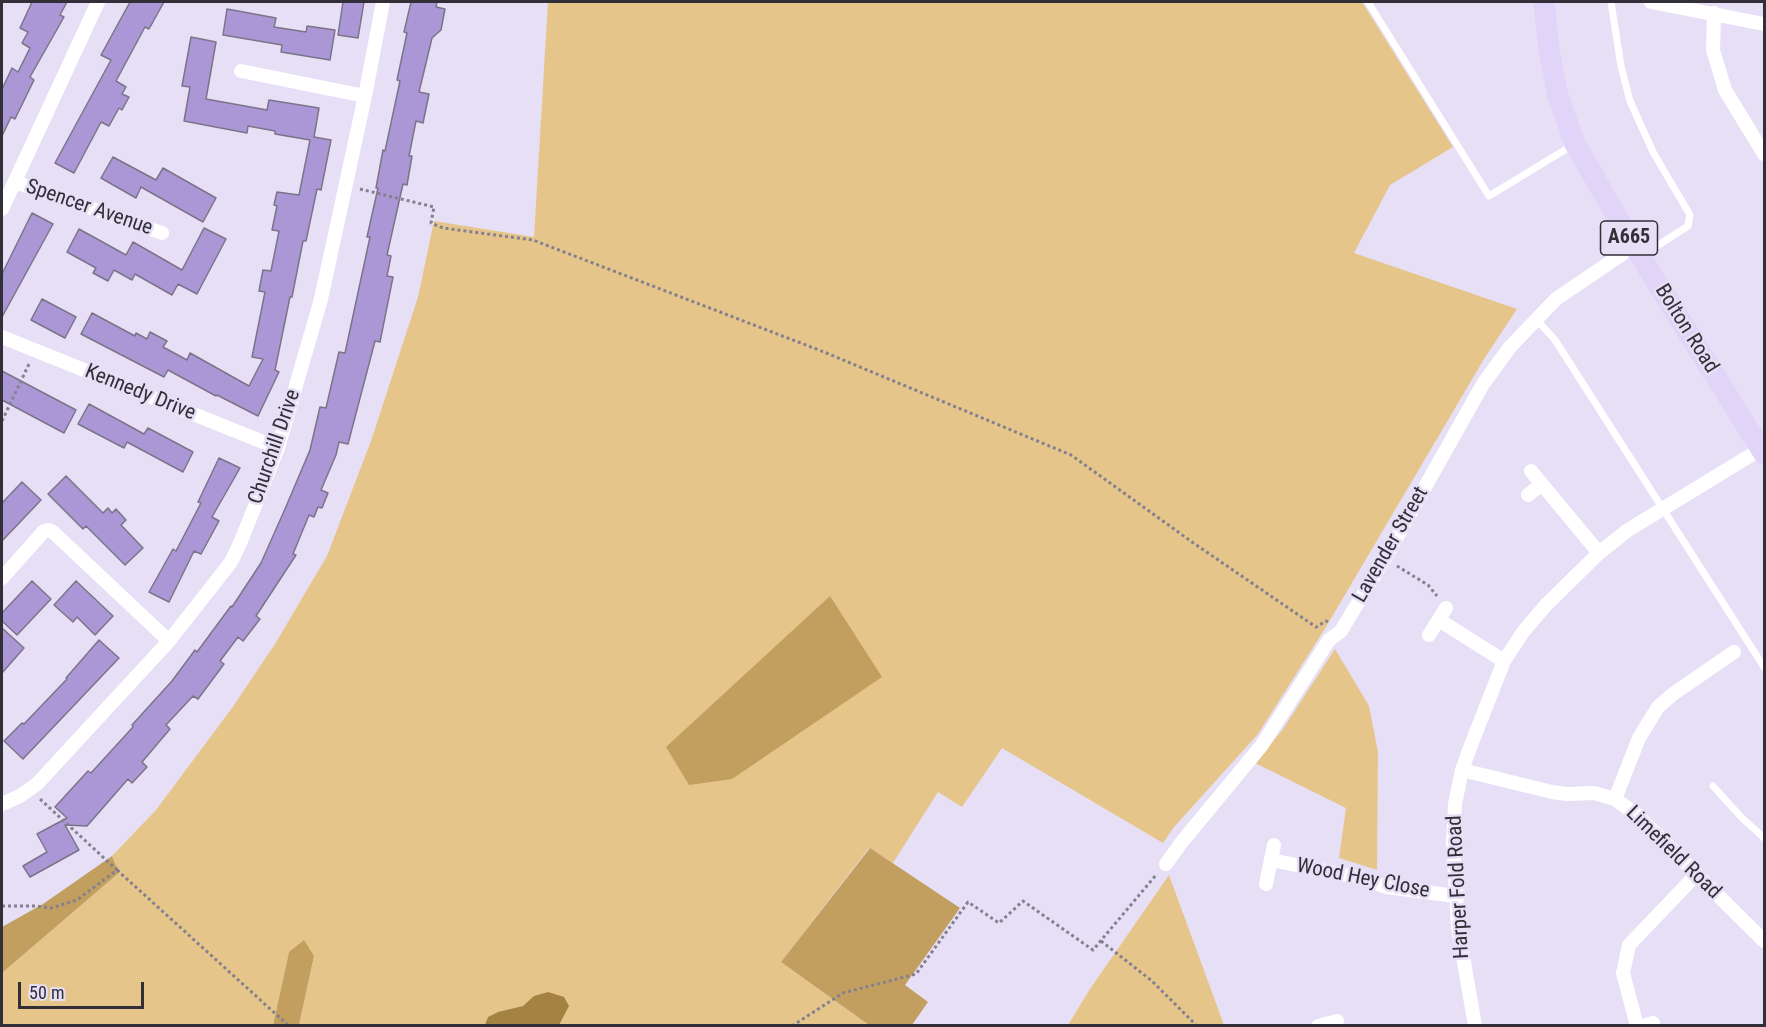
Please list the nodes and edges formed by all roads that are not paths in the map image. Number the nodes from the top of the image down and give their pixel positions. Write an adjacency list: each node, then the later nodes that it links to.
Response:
1 (98, 2): 14 (street)
2 (383, 2): 11 (street, Churchill Drive)
3 (1368, 2): 12 (lane)
4 (1544, 2): 12 (main road, Bolton Road / A665)
5 (1611, 2): 17 (lane)
6 (1651, 2): 7 (street)
7 (1687, 5): 8 (street)
8 (1714, 13): 9 (street); 13 (street)
9 (1764, 24)
10 (241, 71): 11 (street)
11 (365, 96): 20 (street, Churchill Drive)
12 (1575, 144): 17 (main road, Bolton Road / A665)
13 (1764, 153)
14 (15, 182): 15 (street); 16 (street, Spencer Avenue)
15 (2, 209)
16 (162, 233)
17 (1637, 251): 18 (street, Lavender Street); 21 (main road, Bolton Road / A665)
18 (1536, 318): 25 (lane); 40 (street, Lavender Street)
19 (2, 337): 20 (street, Kennedy Drive)
20 (278, 448): 29 (street, Churchill Drive)
21 (1763, 451): 25 (street, Harper Fold Road)
22 (1532, 471): 23 (street)
23 (1542, 484): 24 (street); 26 (street)
24 (1528, 495)
25 (1663, 507): 26 (street, Harper Fold Road); 32 (lane)
26 (1599, 553): 31 (street, Harper Fold Road)
27 (2, 578): 29 (street)
28 (1429, 635): 31 (street)
29 (169, 641): 36 (street, Churchill Drive)
30 (1734, 652): 35 (street)
31 (1504, 662): 33 (street, Harper Fold Road)
32 (1764, 667)
33 (1462, 770): 35 (street, Limefield Road); 43 (street, Harper Fold Road)
34 (1713, 786): 37 (lane)
35 (1616, 799): 41 (street, Limefield Road)
36 (2, 804)
37 (1764, 838)
38 (1274, 845): 39 (street, Wood Hey Close)
39 (1271, 860): 42 (street, Wood Hey Close); 43 (street, Wood Hey Close)
40 (1166, 864)
41 (1696, 875): 44 (street, Limefield Road); 48 (street)
42 (1266, 884)
43 (1456, 896): 47 (street, Harper Fold Road)
44 (1764, 942)
45 (1337, 1021): 46 (street)
46 (1318, 1026)
47 (1474, 1026)
48 (1637, 1026)

